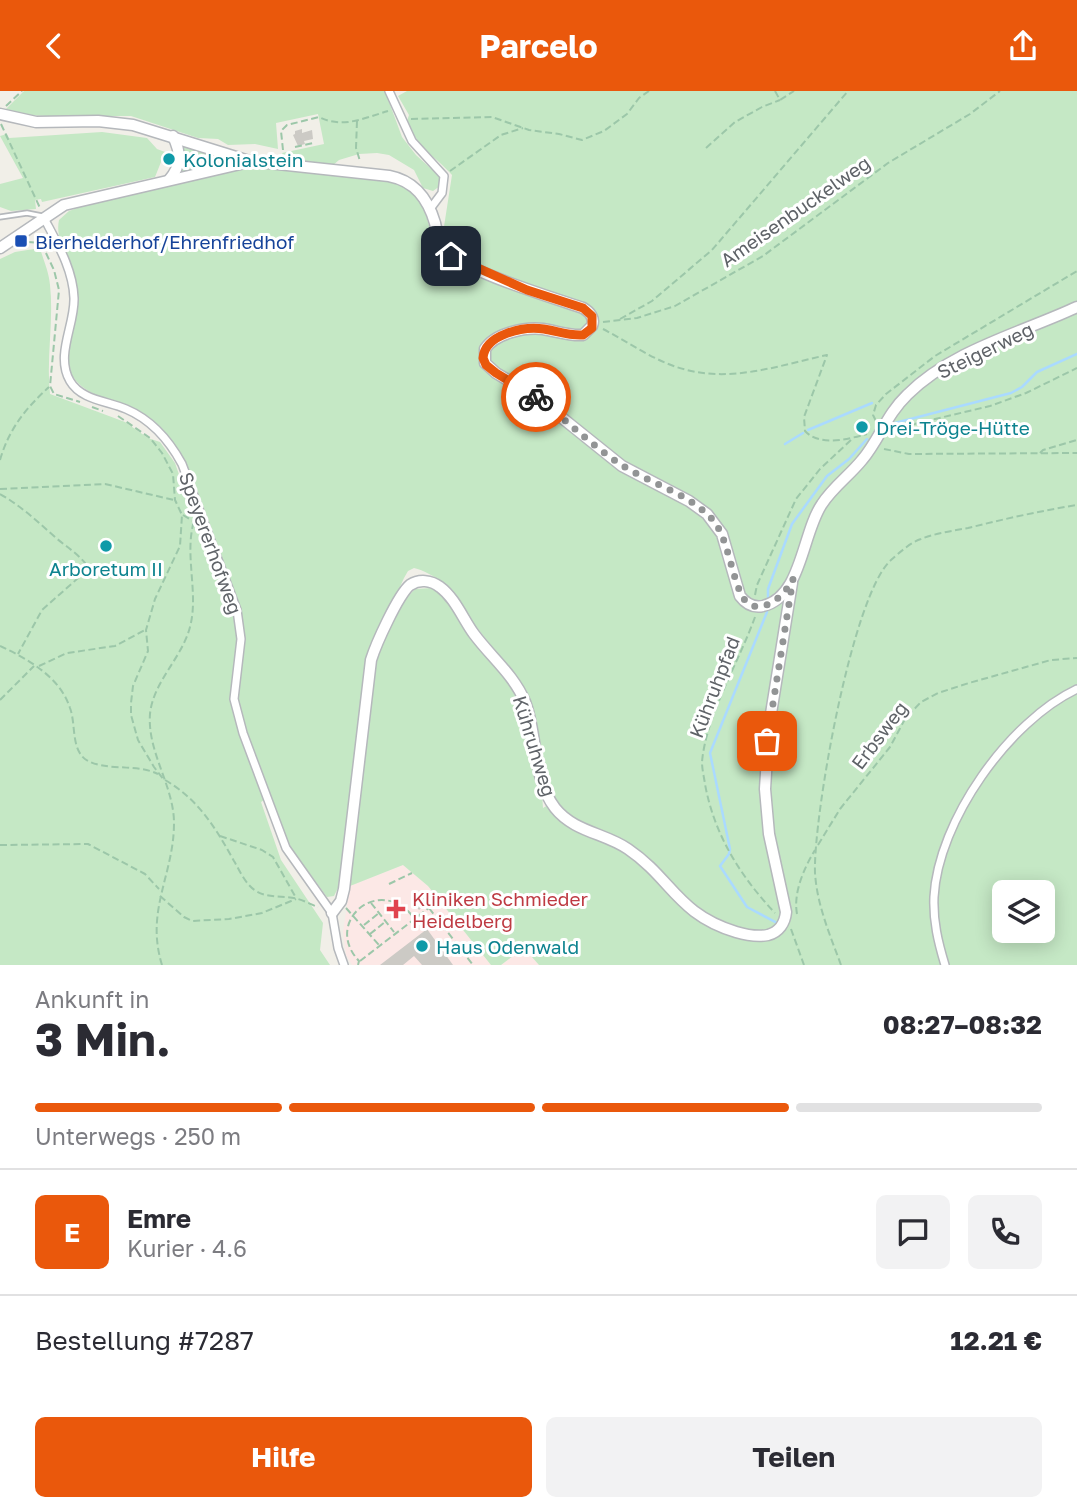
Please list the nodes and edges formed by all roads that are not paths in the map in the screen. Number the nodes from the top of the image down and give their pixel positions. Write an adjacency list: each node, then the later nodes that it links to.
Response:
1 (389, 91): 6 (street)
2 (0, 113): 3 (street)
3 (173, 136): 4 (street); 5 (street)
4 (249, 161): 5 (street); 6 (street)
5 (169, 180): 8 (street)
6 (430, 209): 11 (street)
7 (0, 217): 8 (lane)
8 (41, 219): 9 (street); 13 (street, Speyererhofweg)
9 (0, 248)
10 (1077, 307): 11 (street, Steigerweg)
11 (793, 579): 13 (street, Kühruhweg)
12 (1077, 689): 15 (street)
13 (332, 913): 14 (street)
14 (344, 965)
15 (945, 965)

